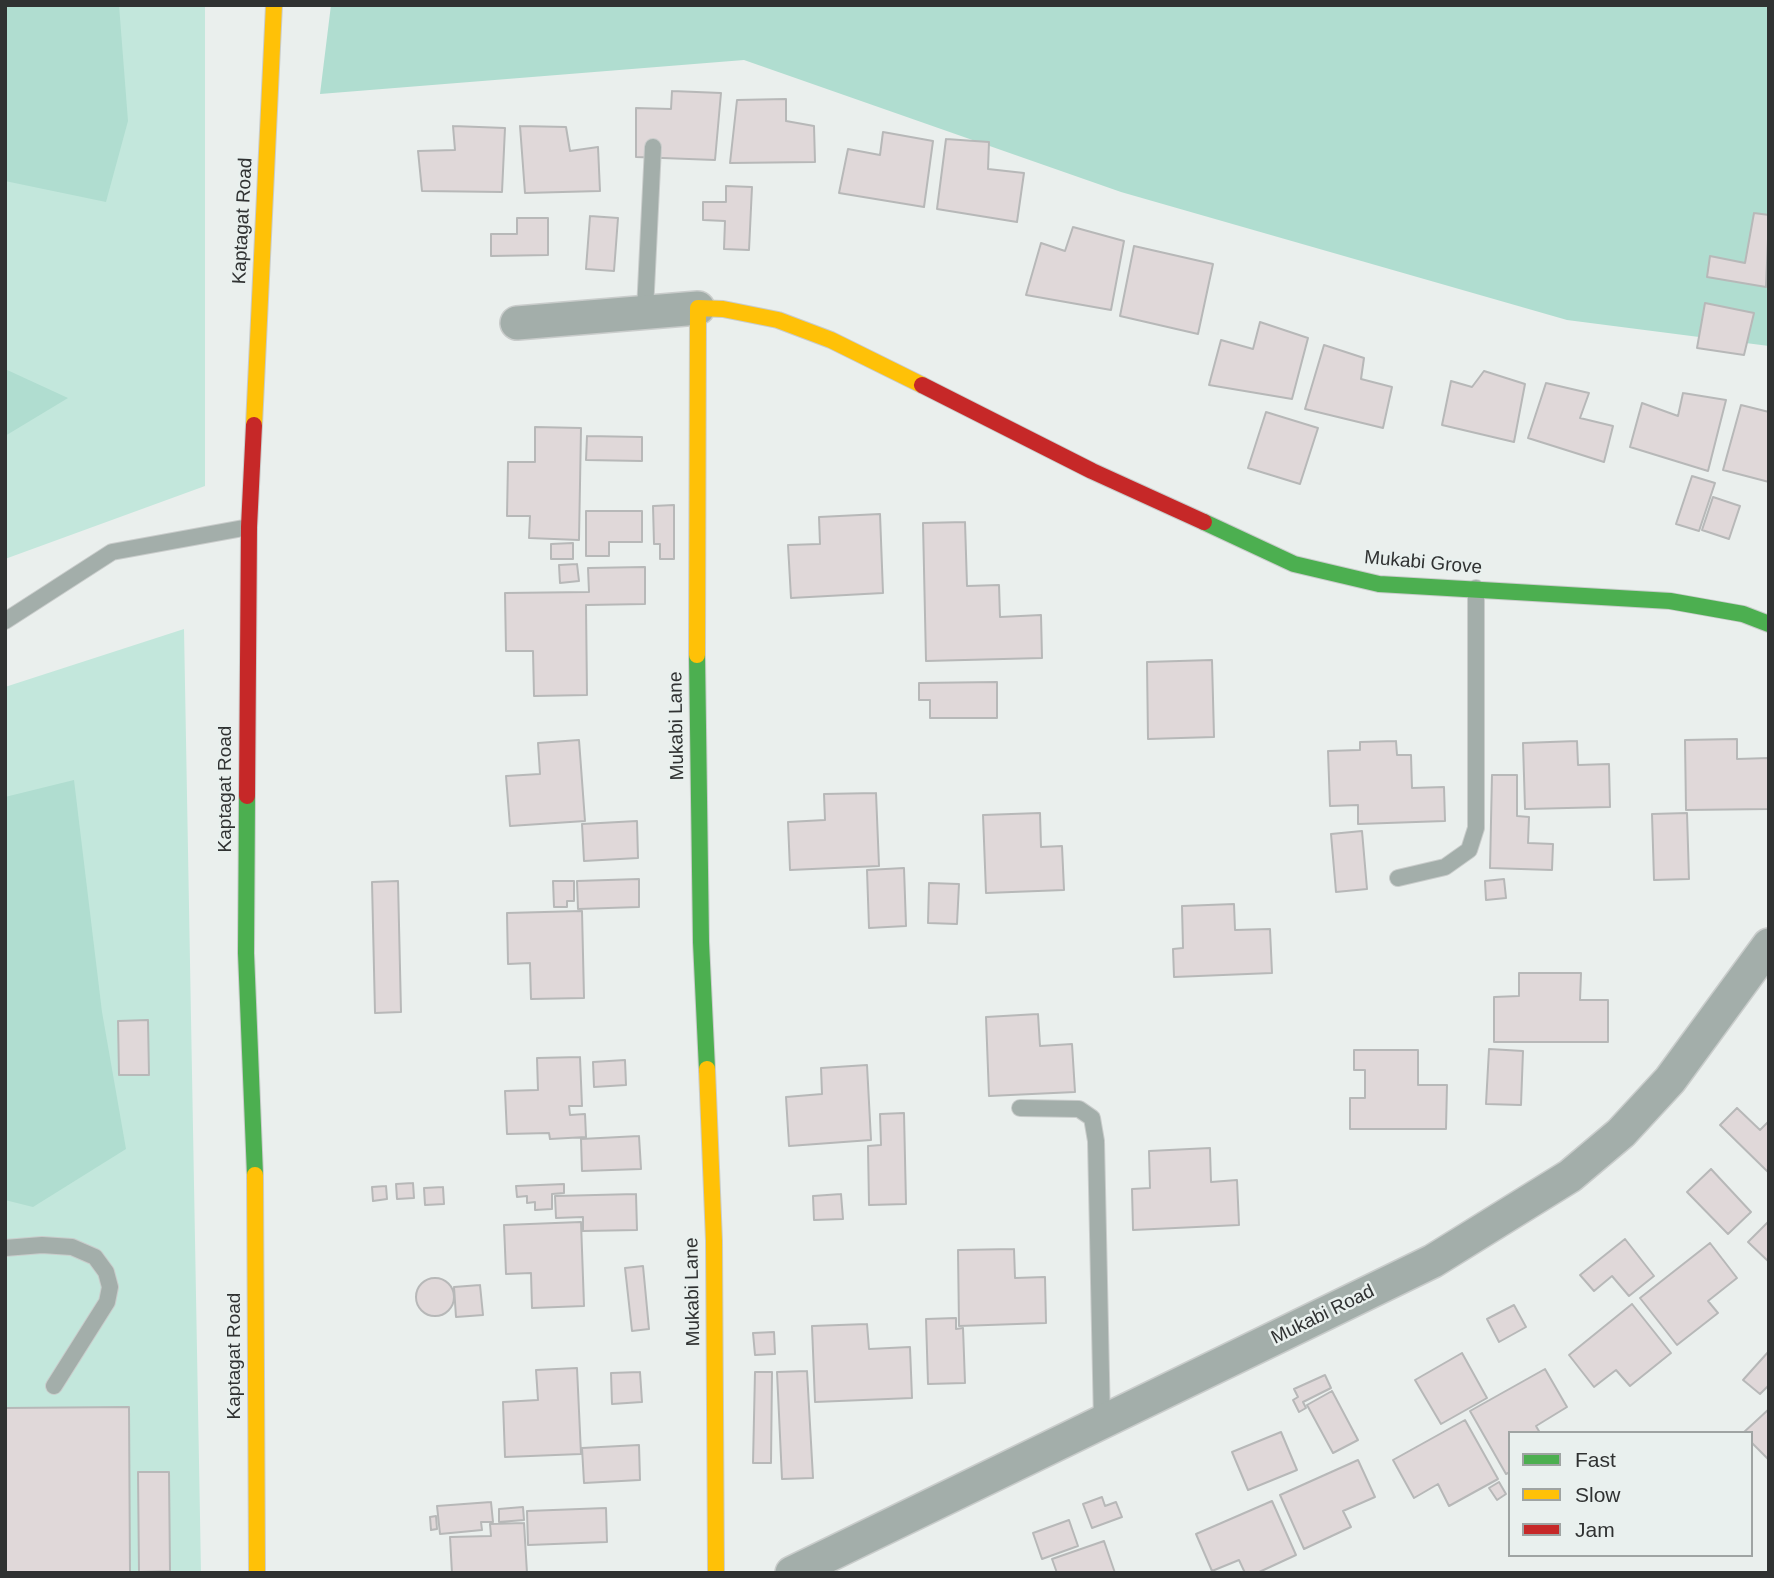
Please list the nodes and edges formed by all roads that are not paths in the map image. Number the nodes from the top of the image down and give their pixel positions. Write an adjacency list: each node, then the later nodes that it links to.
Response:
1 (274, 5): 6 (street, Kaptagat Road)
2 (653, 147): 4 (lane)
3 (698, 308): 4 (street); 7 (street, Mukabi Grove); 17 (street, Mukabi Lane)
4 (645, 310): 5 (street)
5 (517, 323)
6 (250, 527): 8 (lane); 16 (street, Kaptagat Road)
7 (1476, 588): 9 (street, Mukabi Grove); 10 (lane)
8 (5, 621)
9 (1769, 624)
10 (1398, 878)
11 (1769, 945): 15 (street, Mukabi Road)
12 (1020, 1108): 15 (lane)
13 (5, 1248): 14 (lane)
14 (54, 1386)
15 (1102, 1422): 18 (street, Mukabi Road)
16 (257, 1573)
17 (716, 1573)
18 (792, 1573)

